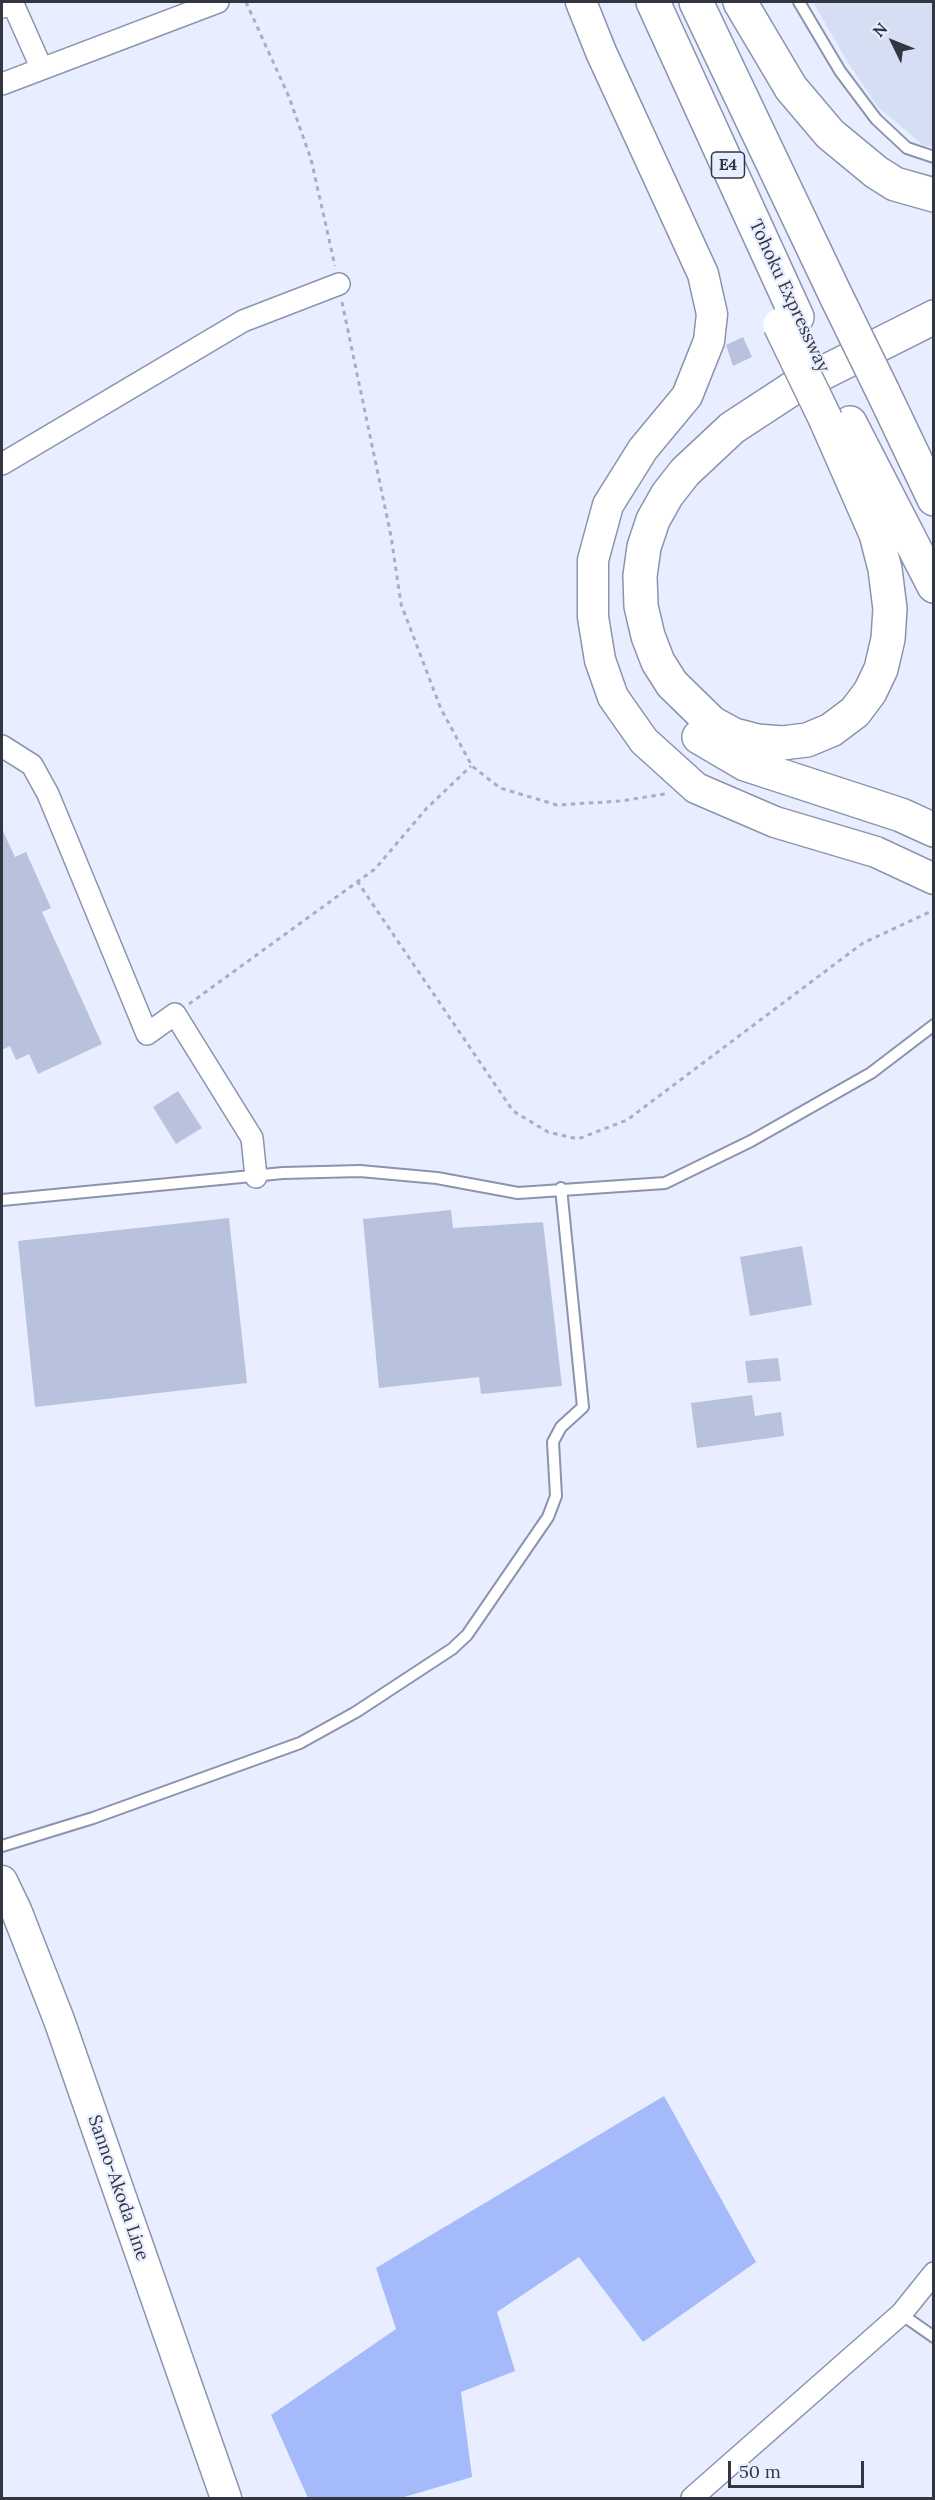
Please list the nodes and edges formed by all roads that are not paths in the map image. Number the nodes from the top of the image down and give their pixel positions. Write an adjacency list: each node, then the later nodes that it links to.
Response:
1 (218, 2): 8 (street)
2 (581, 2): 21 (street)
3 (696, 2): 17 (highway, E4, bridge)
4 (740, 2): 11 (highway)
5 (799, 2): 10 (lane)
6 (2, 7): 8 (street)
7 (655, 7): 15 (highway, Tohoku Expressway / E4)
8 (41, 67): 9 (street)
9 (2, 84)
10 (933, 157)
11 (933, 195)
12 (339, 284): 16 (street)
13 (933, 297): 20 (highway)
14 (933, 317): 15 (highway)
15 (835, 416): 18 (highway, Tohoku Expressway / E4)
16 (2, 464)
17 (933, 499)
18 (933, 586)
19 (2, 746): 23 (street)
20 (933, 830)
21 (933, 879)
22 (933, 1025): 24 (lane)
23 (256, 1177): 24 (lane); 25 (lane)
24 (561, 1188): 26 (lane)
25 (2, 1200)
26 (2, 1846)
27 (2, 1881): 31 (street, Sanno-Akoda Line)
28 (933, 2273): 29 (street)
29 (901, 2314): 30 (lane); 32 (street)
30 (933, 2337)
31 (226, 2499)
32 (692, 2499)

